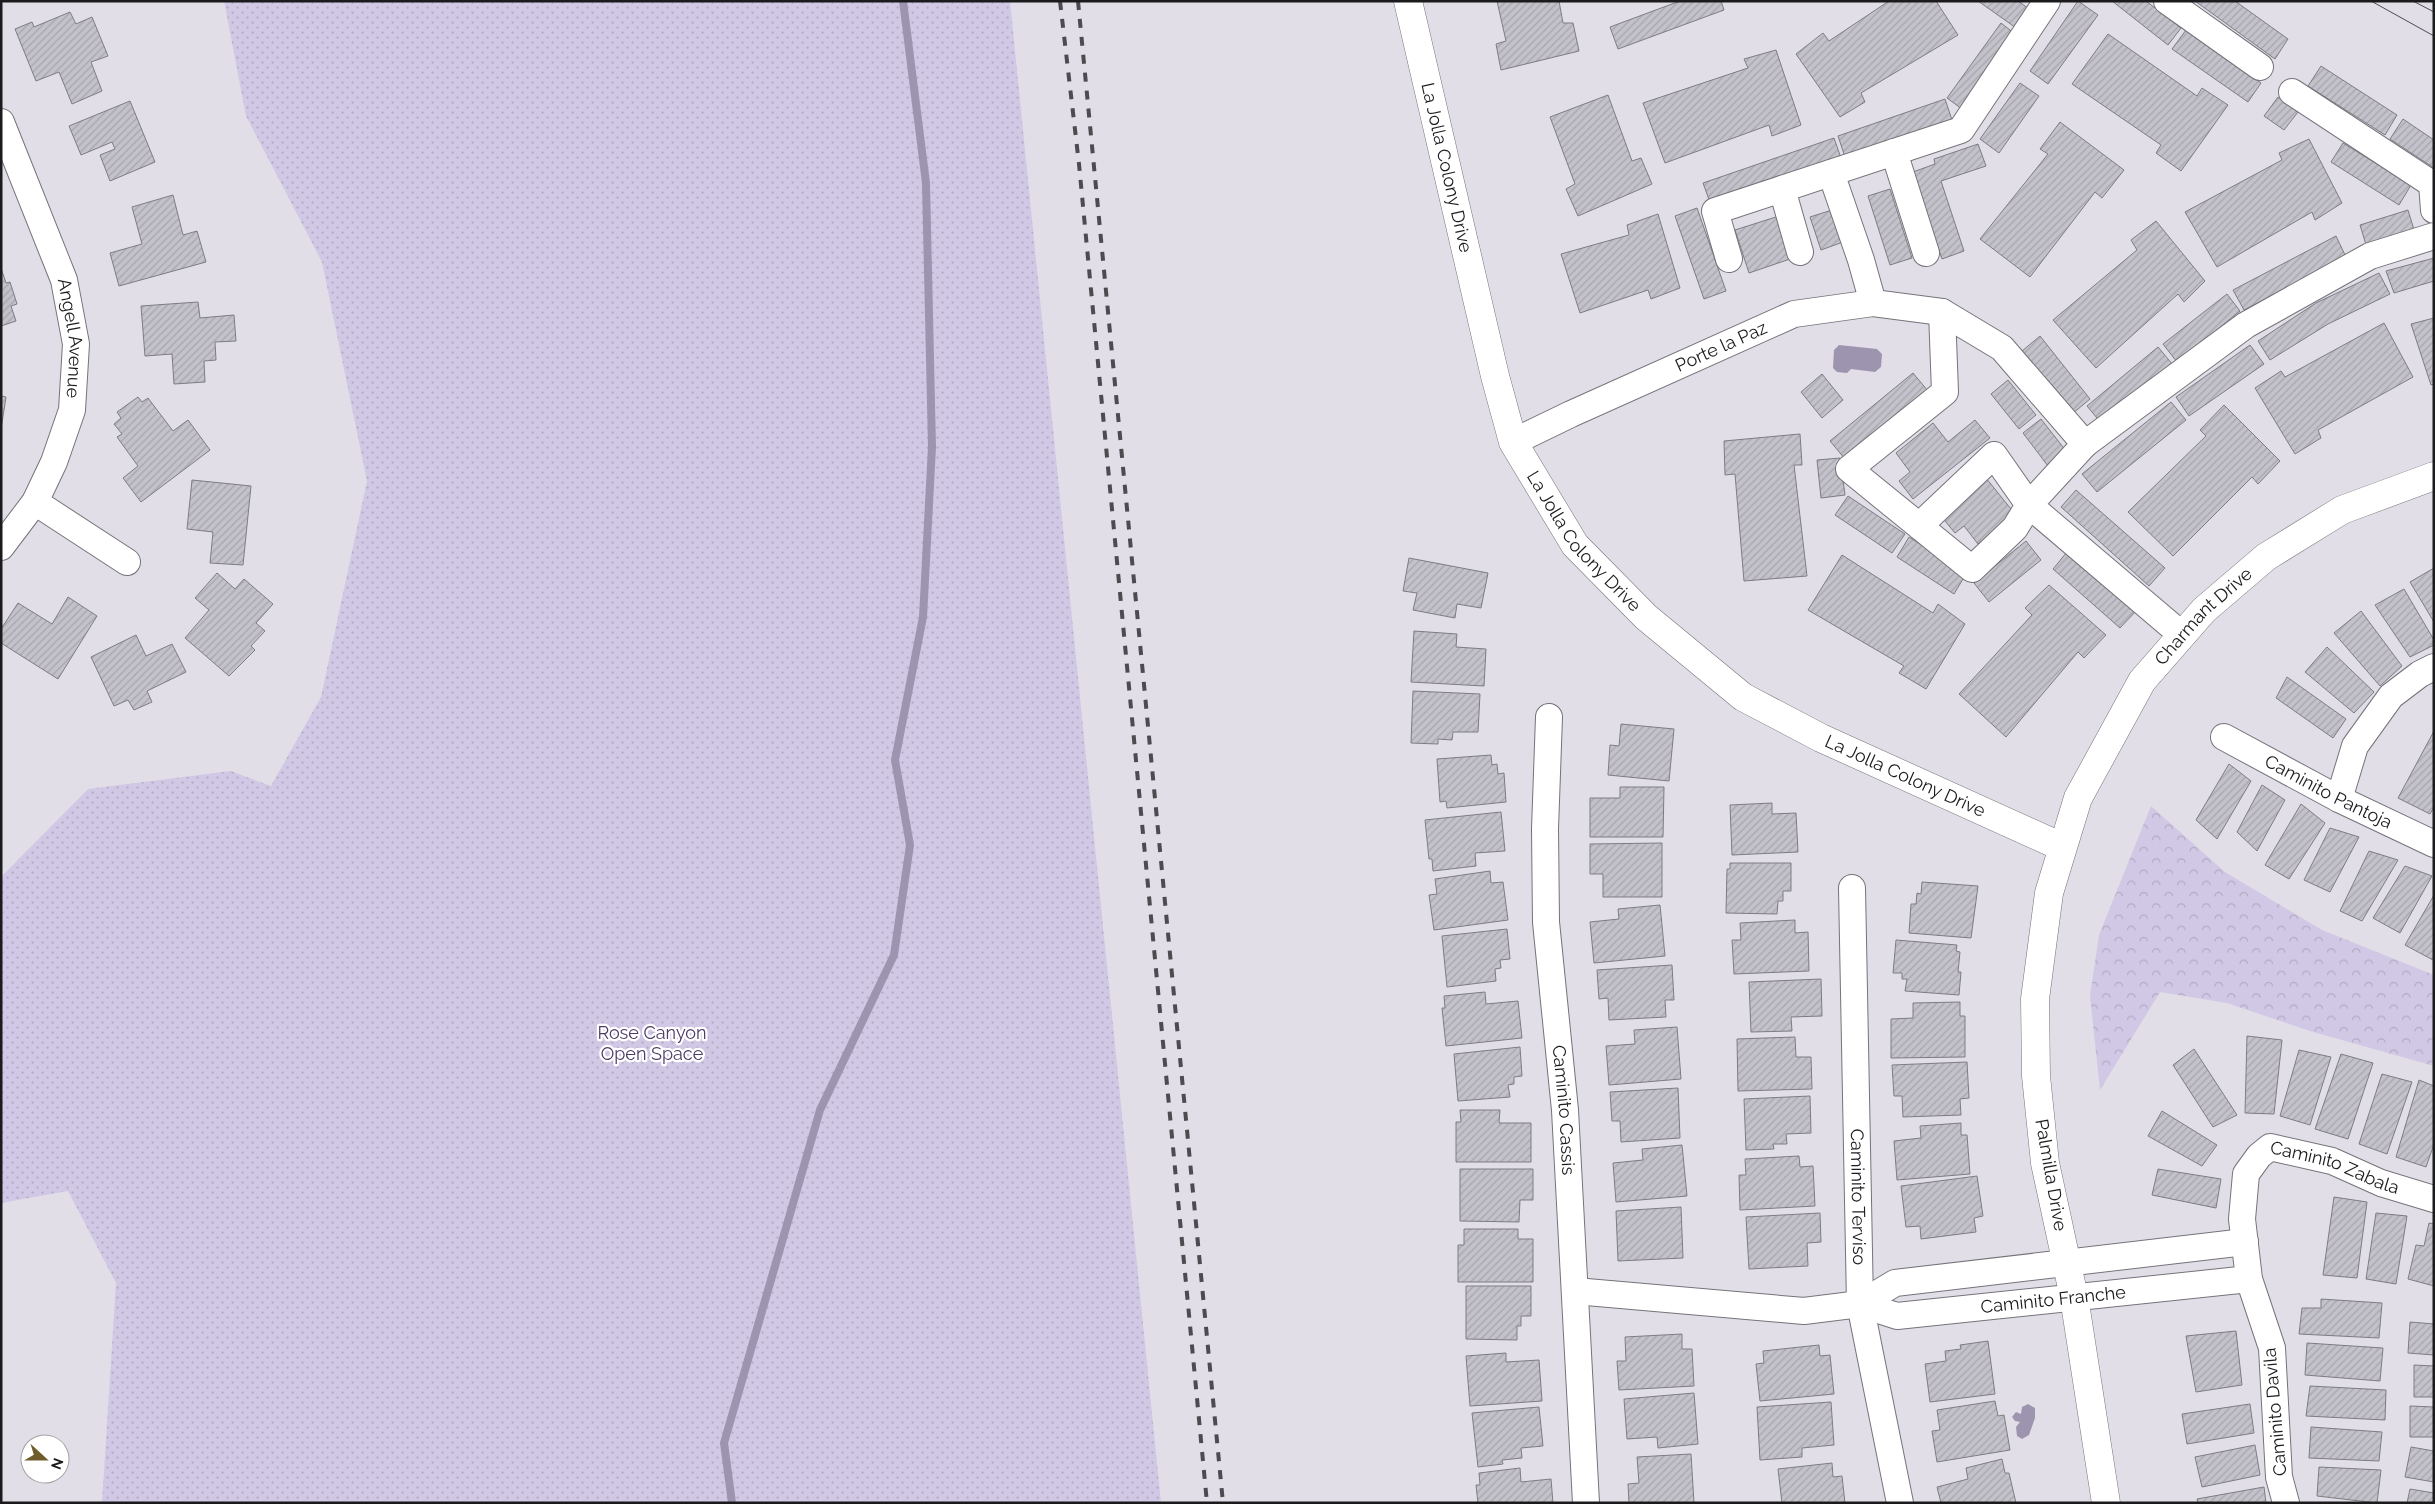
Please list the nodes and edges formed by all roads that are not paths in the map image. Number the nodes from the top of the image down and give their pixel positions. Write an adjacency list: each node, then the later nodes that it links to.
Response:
1 (1408, 1): 17 (street, La Jolla Colony Drive)
2 (2046, 1): 7 (street)
3 (2167, 1): 4 (street)
4 (2260, 67)
5 (2292, 92): 10 (street)
6 (1, 122): 20 (street, Angell Avenue)
7 (1894, 152): 8 (street); 13 (street)
8 (1831, 173): 9 (street); 15 (street)
9 (1782, 190): 12 (street); 14 (street)
10 (2434, 210)
11 (2434, 236): 18 (street)
12 (1800, 252)
13 (1926, 253)
14 (1729, 258)
15 (1873, 303): 16 (street, Porte la Paz); 17 (street, Porte la Paz)
16 (1942, 312): 18 (street); 22 (street)
17 (1514, 442): 31 (street, La Jolla Colony Drive)
18 (2085, 444): 21 (street)
19 (2434, 476): 25 (street, Charmant Drive)
20 (35, 502): 23 (street, Angell Avenue); 24 (street)
21 (2029, 505): 22 (street); 22 (street); 25 (street)
22 (1919, 526)
23 (1, 547)
24 (127, 562)
25 (2182, 635): 31 (street, Charmant Drive)
26 (2434, 667): 29 (street)
27 (1549, 717): 38 (street, Caminito Cassis)
28 (2224, 737): 29 (street, Caminito Pantoja)
29 (2339, 798): 30 (street, Caminito Pantoja)
30 (2434, 844)
31 (2062, 847): 36 (street, Palmilla Drive)
32 (1852, 888): 40 (street, Caminito Terviso)
33 (2246, 1174): 34 (street, Caminito Zabala); 35 (street, Caminito Davila)
34 (2434, 1199)
35 (2245, 1242): 36 (street, Caminito Franche); 37 (street, Caminito Davila)
36 (2066, 1262): 39 (street, Palmilla Drive); 40 (street, Caminito Franche)
37 (2249, 1278): 39 (street, Caminito Franche); 44 (street, Caminito Davila)
38 (1575, 1291): 40 (street, Caminito Franche); 41 (street, Caminito Cassis)
39 (2074, 1297): 40 (street, Caminito Franche); 43 (street, Palmilla Drive)
40 (1860, 1304): 42 (street, Caminito Terviso)
41 (1586, 1503)
42 (1900, 1503)
43 (2106, 1503)
44 (2286, 1503)

